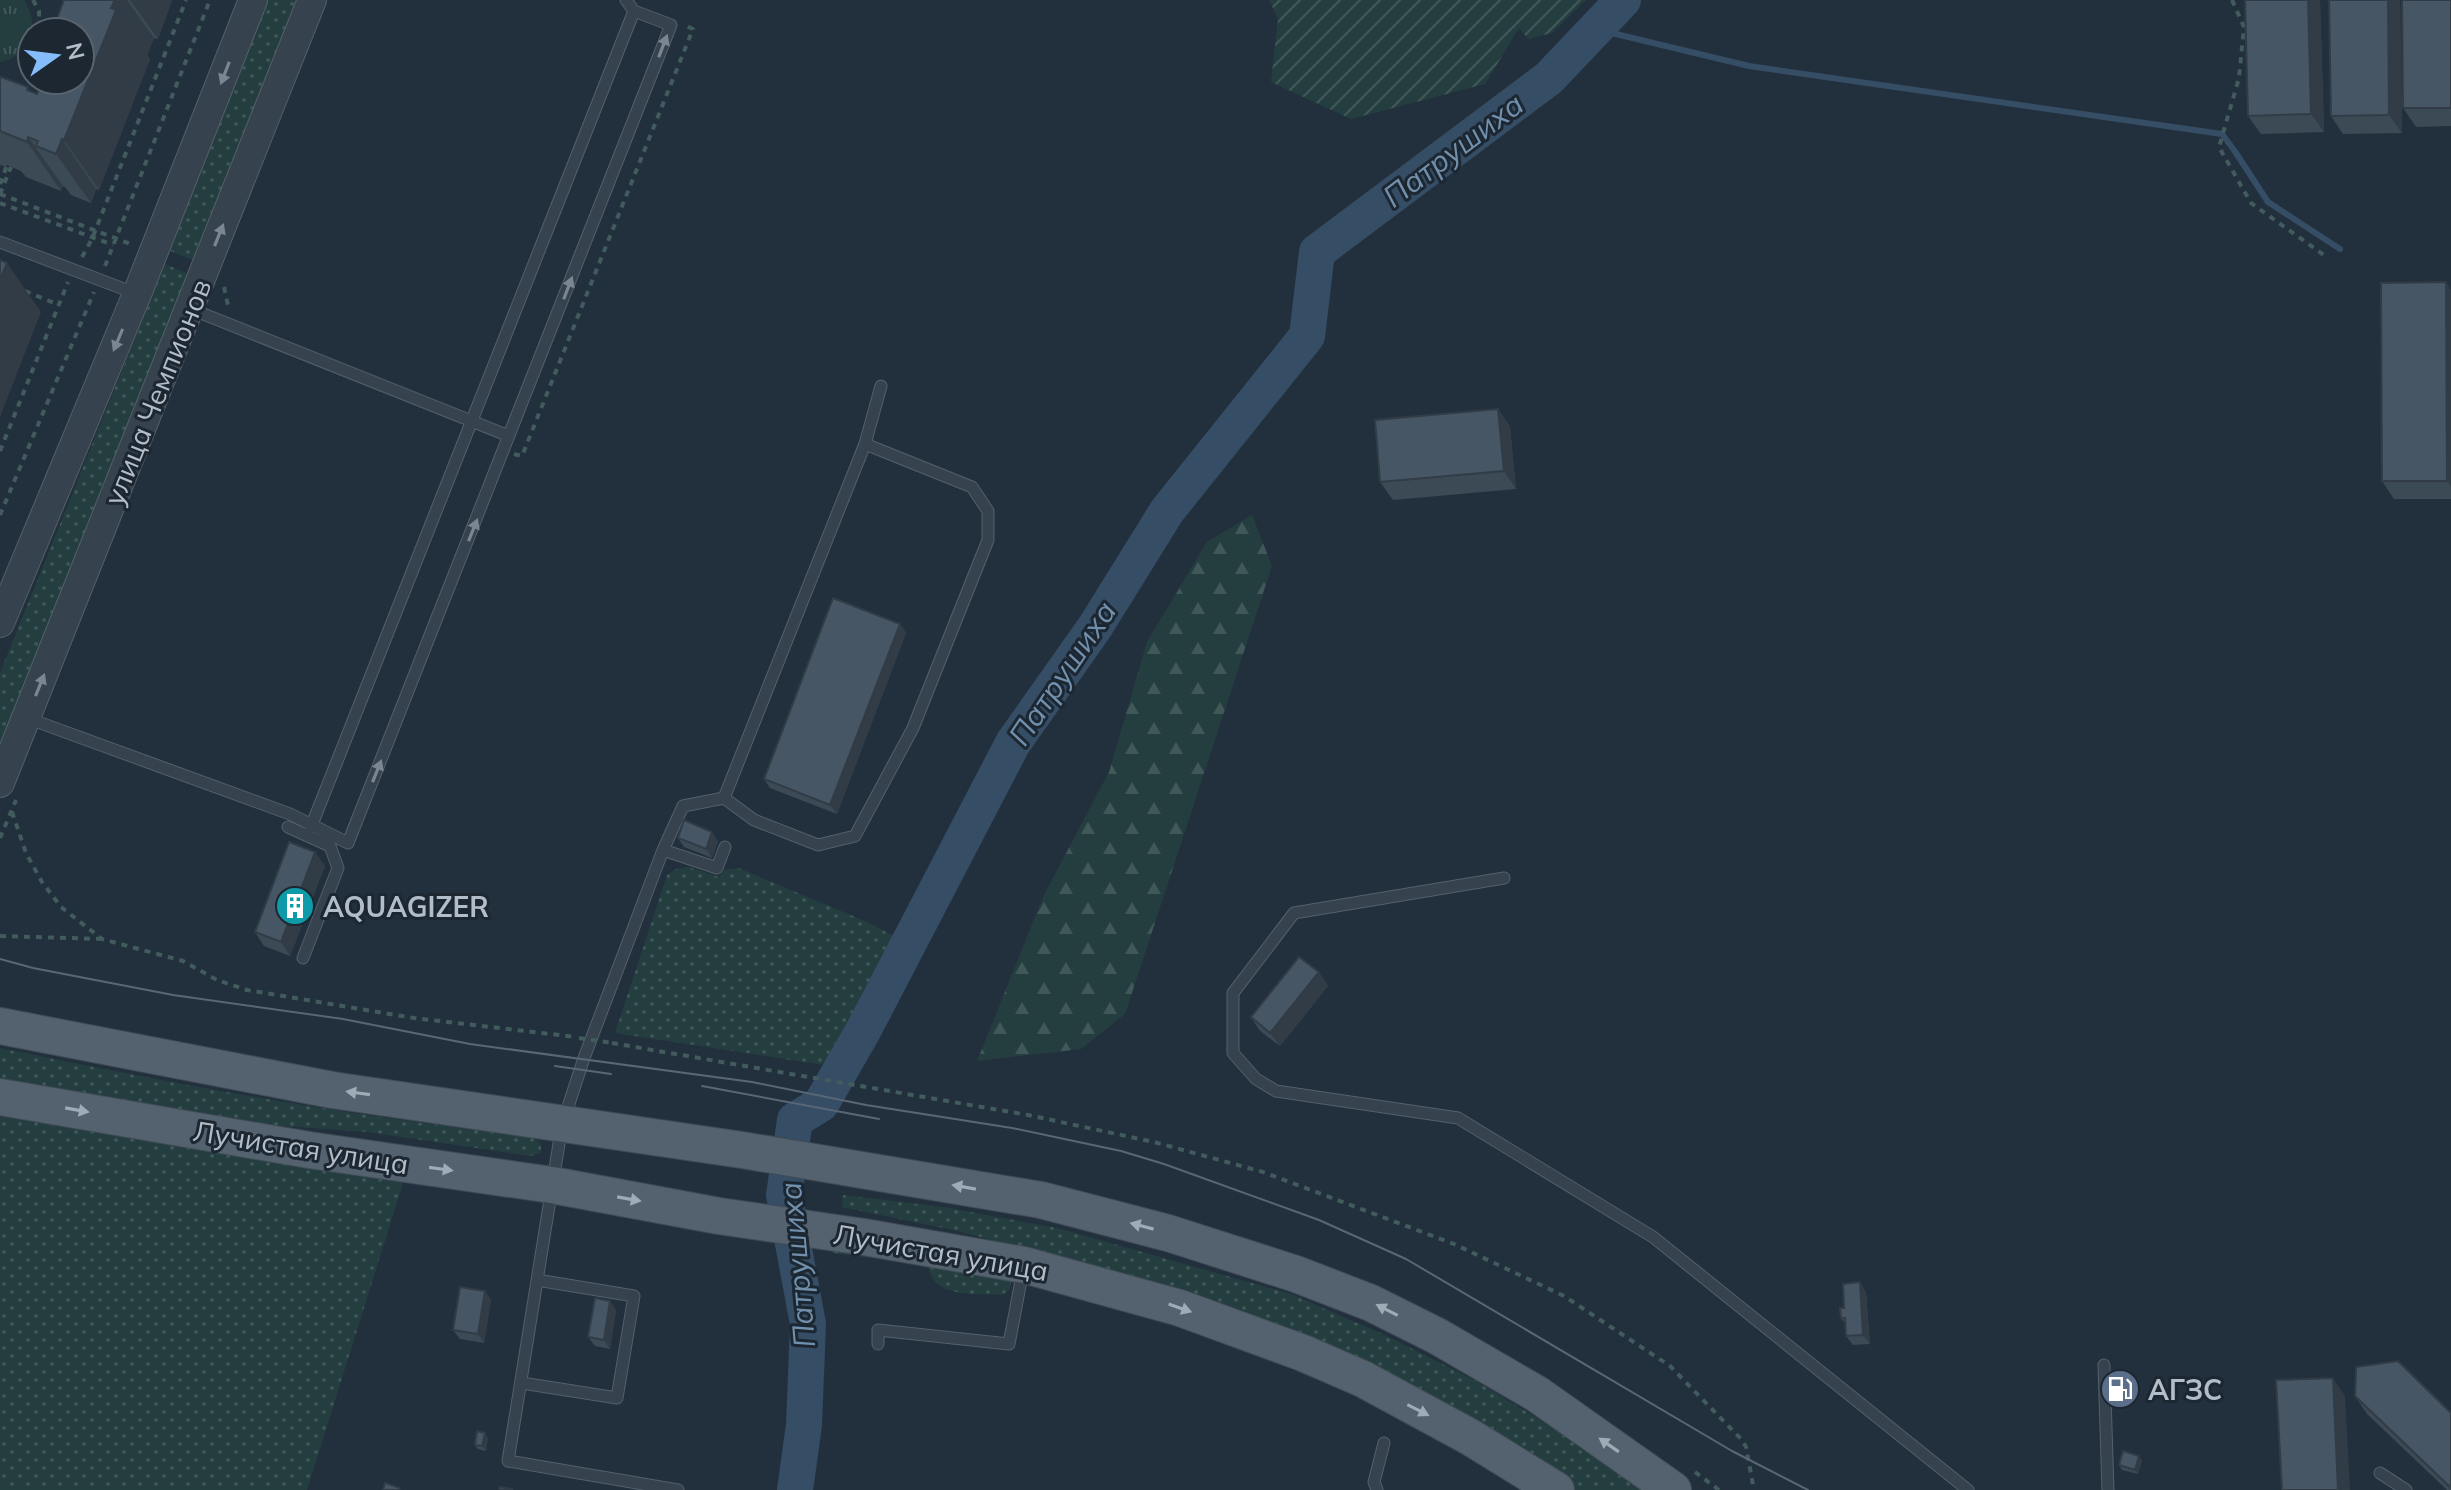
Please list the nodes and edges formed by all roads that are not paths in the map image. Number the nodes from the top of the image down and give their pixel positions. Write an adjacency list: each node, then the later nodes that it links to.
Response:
1 (253, 0): 6 (street, улица Чемпионов, one-way to 6)
2 (312, 0): 7 (street, улица Чемпионов, one-way to 2)
3 (626, 0): 4 (lane)
4 (634, 11): 9 (lane); 10 (lane, one-way to 4)
5 (0, 242): 6 (lane)
6 (137, 294): 12 (street, улица Чемпионов, one-way to 12)
7 (190, 309): 9 (lane); 13 (street, улица Чемпионов, one-way to 7)
8 (881, 386): 11 (lane)
9 (473, 422): 10 (lane); 17 (lane)
10 (509, 436): 17 (lane, one-way to 10)
11 (865, 444): 15 (lane); 15 (lane)
12 (0, 623)
13 (26, 718): 14 (street, улица Чемпионов); 17 (lane)
14 (0, 783)
15 (724, 798): 19 (lane)
16 (288, 827): 21 (lane)
17 (311, 827)
18 (725, 847): 19 (lane)
19 (663, 850): 24 (lane)
20 (1504, 878): 38 (lane)
21 (303, 958)
22 (0, 1026): 24 (main road, one-way to 22)
23 (0, 1097): 25 (main road, Лучистая улица, one-way to 25)
24 (562, 1125): 25 (lane); 37 (main road, one-way to 24)
25 (552, 1185): 26 (main road, Лучистая улица, one-way to 26); 27 (lane)
26 (1024, 1265): 28 (lane); 36 (main road, Лучистая улица, one-way to 36)
27 (537, 1280): 30 (lane); 30 (lane)
28 (878, 1344)
29 (2104, 1365): 39 (lane)
30 (522, 1383): 33 (lane)
31 (1384, 1443): 34 (lane)
32 (2380, 1473): 40 (lane)
33 (623, 1485): 35 (lane)
34 (1373, 1487)
35 (678, 1490)
36 (1556, 1490)
37 (1673, 1490)
38 (1968, 1490)
39 (2108, 1490)
40 (2406, 1490)

